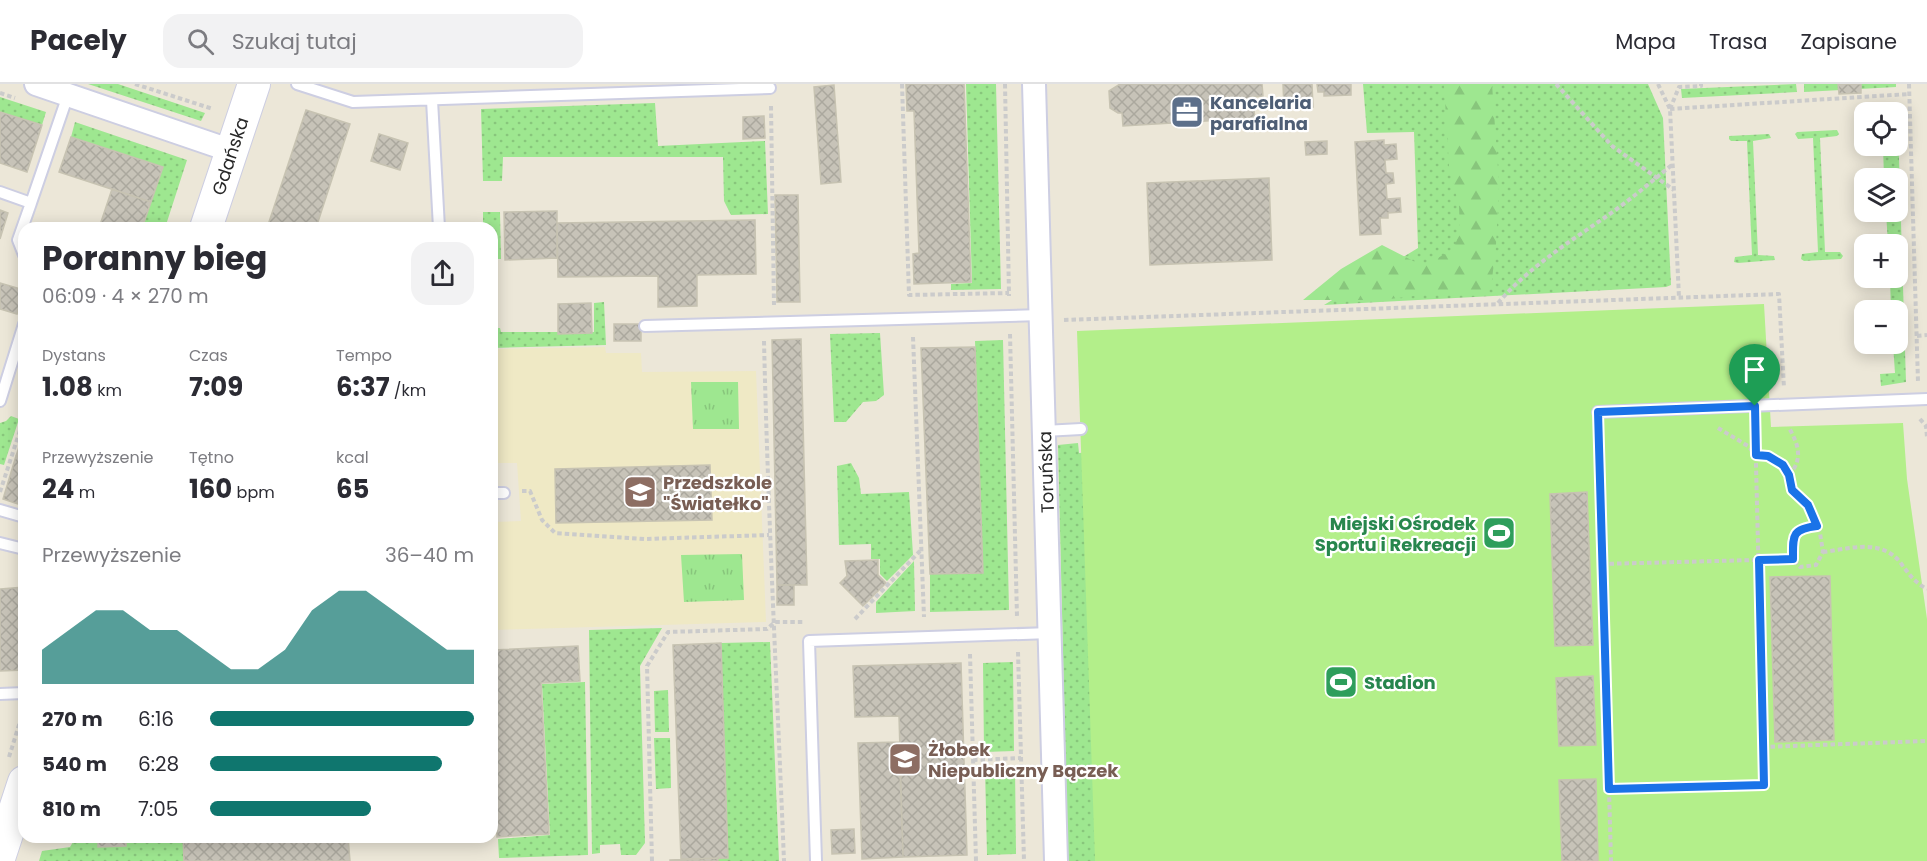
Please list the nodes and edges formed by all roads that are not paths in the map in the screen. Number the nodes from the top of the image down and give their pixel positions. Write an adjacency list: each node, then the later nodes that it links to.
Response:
1 (36, 84): 6 (street)
2 (254, 84): 8 (street, Gdańska)
3 (297, 84): 7 (lane)
4 (1034, 84): 14 (street, Toruńska)
5 (770, 87): 7 (lane)
6 (68, 95): 8 (street); 10 (lane)
7 (432, 100): 13 (lane)
8 (232, 151): 12 (street, Gdańska)
9 (0, 192): 10 (lane)
10 (31, 202): 11 (lane)
11 (24, 222)
12 (208, 222)
13 (439, 222)
14 (1051, 318): 15 (lane); 21 (street, Toruńska)
15 (645, 326)
16 (18, 343): 18 (lane)
17 (1927, 399): 19 (lane)
18 (0, 401)
19 (1598, 412)
20 (1081, 429): 21 (lane)
21 (1044, 431): 28 (street, Toruńska)
22 (504, 493): 23 (lane)
23 (498, 494)
24 (0, 510): 25 (lane)
25 (18, 515)
26 (0, 543): 27 (lane)
27 (18, 548)
28 (1050, 633): 33 (lane); 34 (street, Toruńska)
29 (18, 693): 30 (lane)
30 (0, 694)
31 (15, 772): 32 (street)
32 (0, 855)
33 (816, 861)
34 (1056, 861)

